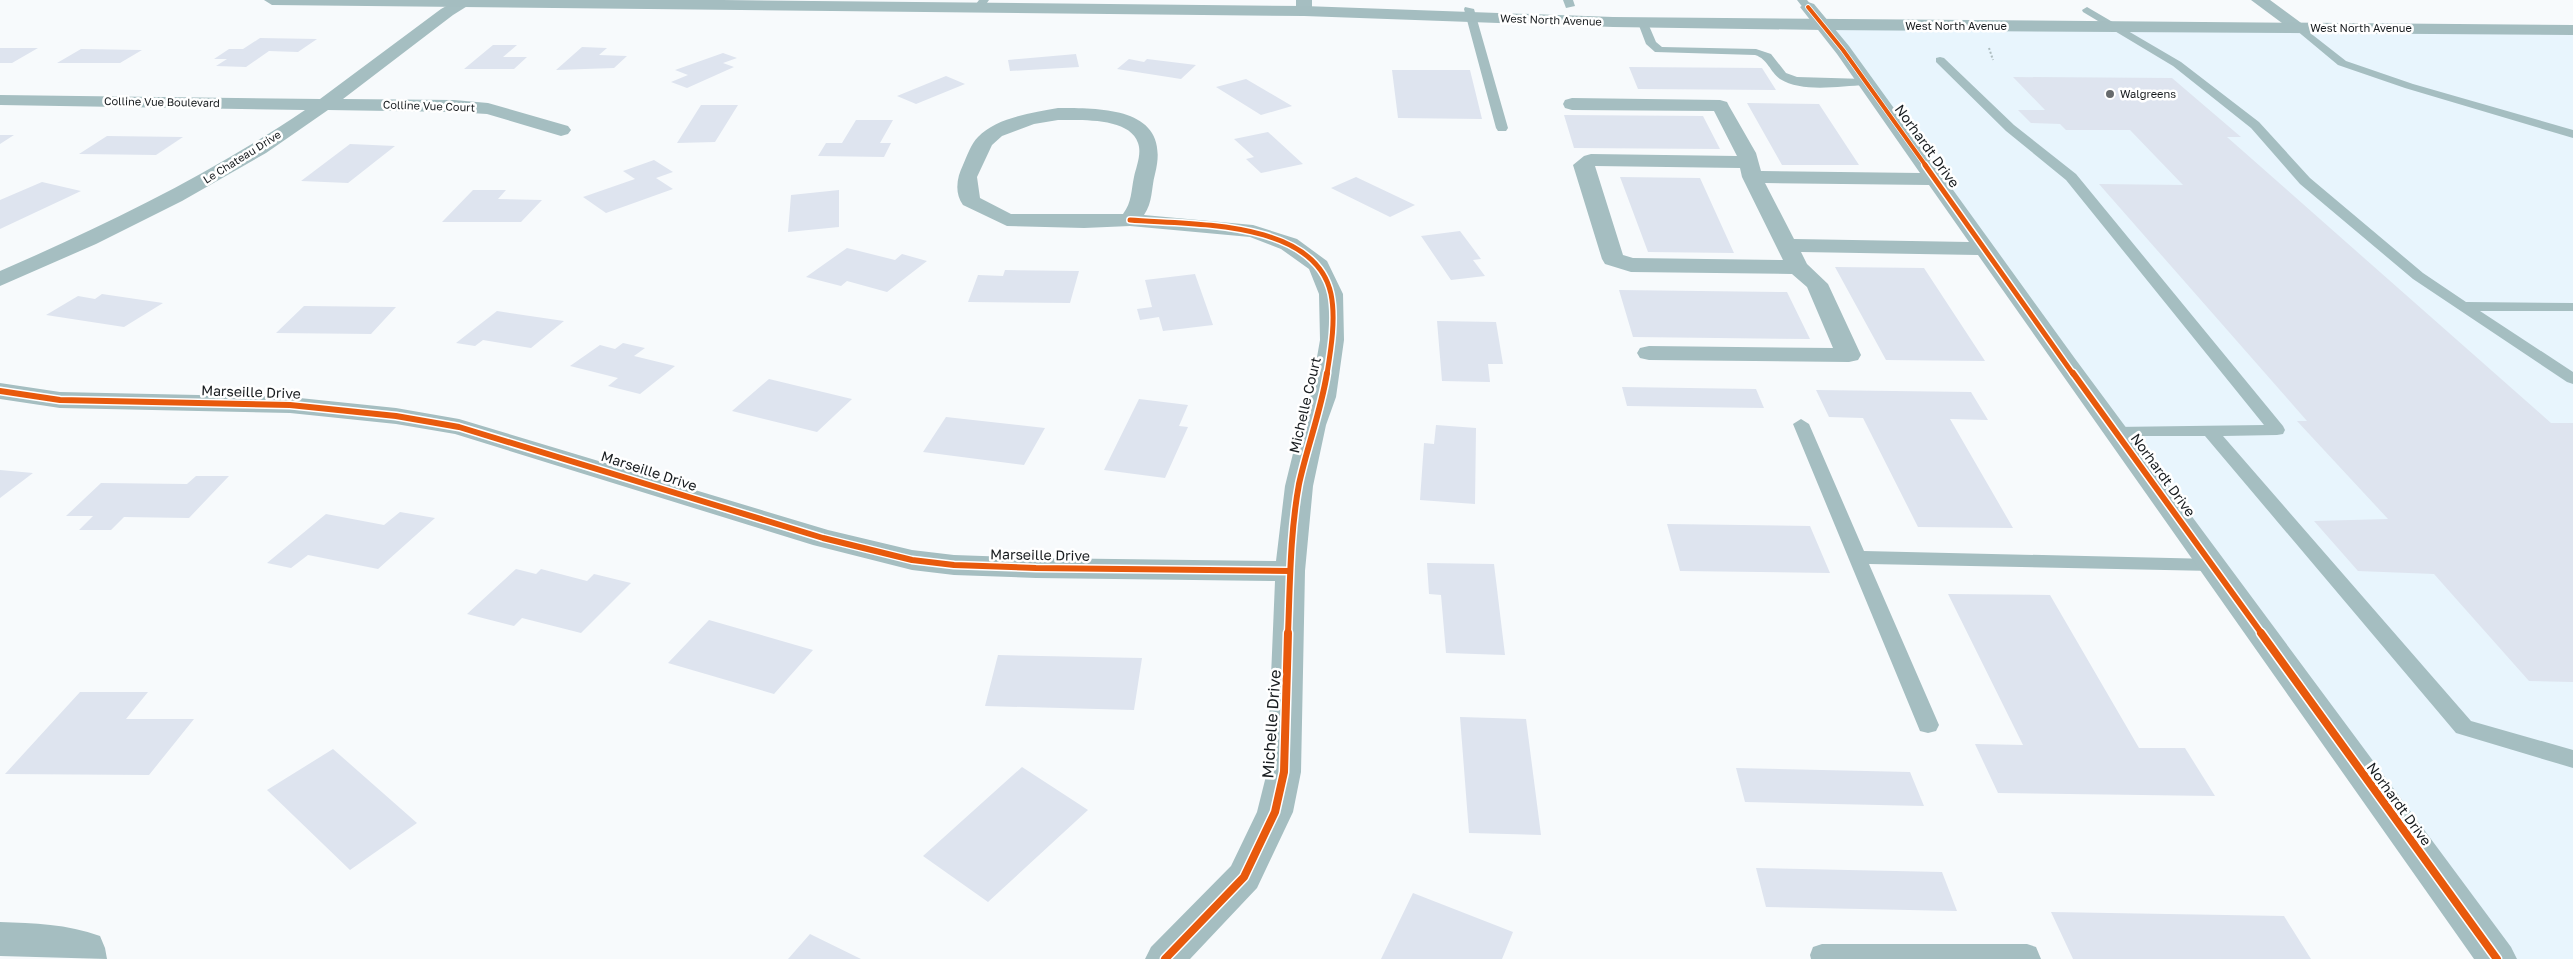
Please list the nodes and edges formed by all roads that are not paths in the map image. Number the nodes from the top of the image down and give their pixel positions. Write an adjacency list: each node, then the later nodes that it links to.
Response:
1 (272, 0): 3 (main road, West North Avenue)
2 (2260, 0): 12 (street)
3 (467, 1): 5 (main road, West North Avenue); 26 (street, Le Chateau Drive)
4 (1569, 3): 7 (main road, West North Avenue); 16 (main road, West North Avenue)
5 (981, 4): 6 (main road, West North Avenue)
6 (1086, 5): 8 (main road, West North Avenue)
7 (1598, 5)
8 (1304, 6): 16 (main road, West North Avenue)
9 (1810, 9): 18 (main road, West North Avenue); 19 (main road, West North Avenue); 24 (street, Norhardt Drive)
10 (2068, 9): 13 (main road)
11 (2244, 9): 12 (main road, West North Avenue)
12 (2273, 9): 15 (main road, West North Avenue); 20 (street)
13 (2088, 10): 14 (main road); 19 (lane)
14 (2117, 10)
15 (2303, 10)
16 (1469, 13): 18 (main road, West North Avenue); 28 (lane)
17 (2573, 22): 21 (main road)
18 (1643, 23): 24 (lane)
19 (2112, 27): 20 (main road, West North Avenue); 38 (lane)
20 (2300, 28): 21 (main road, West North Avenue); 30 (lane)
21 (2431, 28): 22 (main road, West North Avenue)
22 (2573, 30)
23 (1940, 60): 44 (lane)
24 (1866, 82): 32 (street, Norhardt Drive)
25 (0, 100): 26 (street, Colline Vue Boulevard)
26 (324, 104): 29 (street, Colline Vue Court); 37 (street, Le Chateau Drive)
27 (1572, 104): 31 (street)
28 (1502, 128)
29 (561, 130)
30 (2573, 134)
31 (1750, 169): 32 (street); 34 (street); 36 (street)
32 (1935, 180): 35 (street, Norhardt Drive)
33 (1130, 220): 33 (street, Michelle Court); 48 (street, Michelle Court)
34 (1786, 245): 35 (street); 36 (street)
35 (1986, 249): 45 (street, Norhardt Drive)
36 (1798, 267): 40 (street)
37 (0, 279)
38 (2466, 306): 39 (lane); 41 (lane)
39 (2573, 307)
40 (1649, 353)
41 (2573, 379)
42 (0, 391): 48 (street, Marseille Drive)
43 (1801, 424): 46 (lane)
44 (2210, 431): 45 (lane); 50 (lane)
45 (2115, 432): 47 (street, Norhardt Drive)
46 (1857, 557): 47 (lane); 49 (lane)
47 (2212, 565): 56 (street, Norhardt Drive)
48 (1290, 572): 54 (street, Michelle Drive)
49 (1928, 725)
50 (2573, 758)
51 (0, 939): 53 (street)
52 (1822, 955): 55 (lane)
53 (87, 959)
54 (1165, 959)
55 (2029, 959)
56 (2497, 959)

